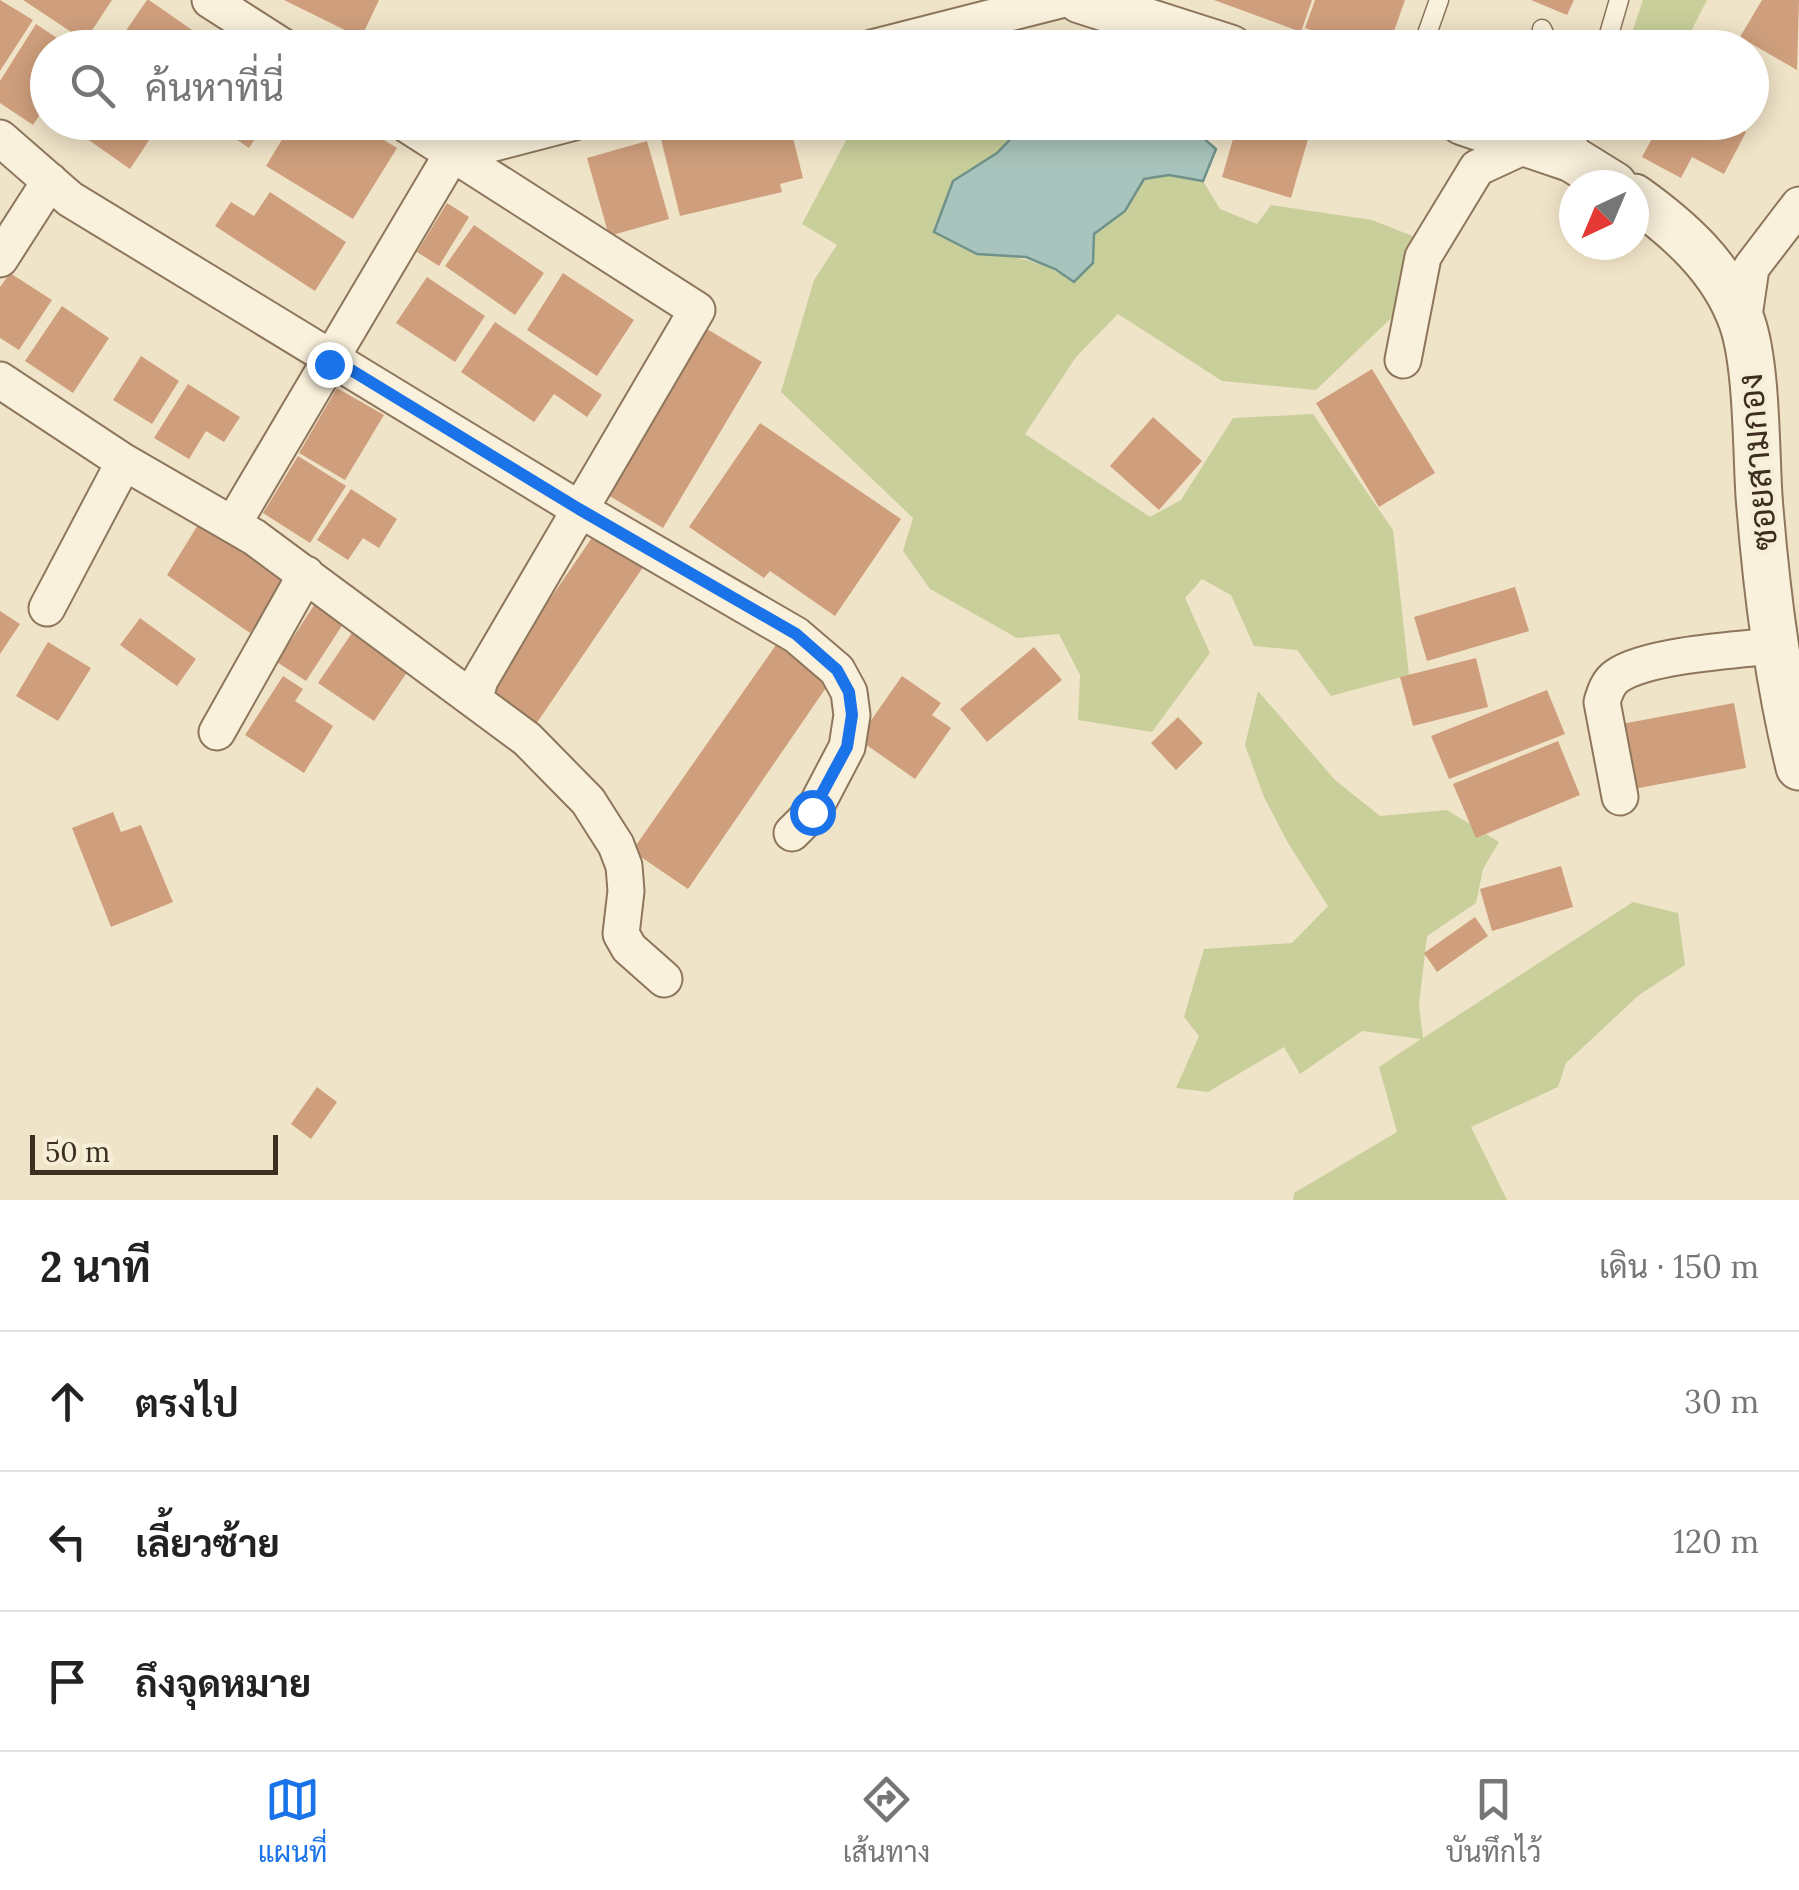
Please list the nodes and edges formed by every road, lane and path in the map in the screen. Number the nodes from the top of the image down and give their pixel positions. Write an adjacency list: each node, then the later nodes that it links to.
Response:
1 (210, 0): 6 (street)
2 (1060, 0): 7 (street)
3 (1080, 0): 8 (street)
4 (1439, 0): 9 (lane)
5 (1619, 0): 10 (lane)
6 (257, 30)
7 (942, 30)
8 (1174, 30)
9 (1428, 30)
10 (1610, 30)
11 (0, 138): 18 (street)
12 (431, 140): 16 (street)
13 (506, 140): 16 (street)
14 (1522, 140): 24 (street)
15 (1577, 141): 17 (street)
16 (452, 154): 23 (street); 27 (street)
17 (1601, 170)
18 (50, 182): 21 (street); 23 (street)
19 (1799, 204): 22 (street)
20 (1649, 208): 22 (street, ซอยสามกอง)
21 (0, 259)
22 (1743, 323): 31 (street, ซอยสามกอง)
23 (333, 359): 27 (street); 28 (street)
24 (1402, 360)
25 (0, 380): 26 (street)
26 (124, 462): 28 (street); 30 (street)
27 (579, 509): 32 (street); 36 (street)
28 (233, 524): 29 (street)
29 (306, 574): 32 (street); 33 (street)
30 (47, 608)
31 (1774, 646): 34 (street, ซอยสามกอง); 35 (street)
32 (475, 697): 37 (street)
33 (217, 732)
34 (1799, 767)
35 (1620, 798)
36 (792, 833)
37 (664, 979)

